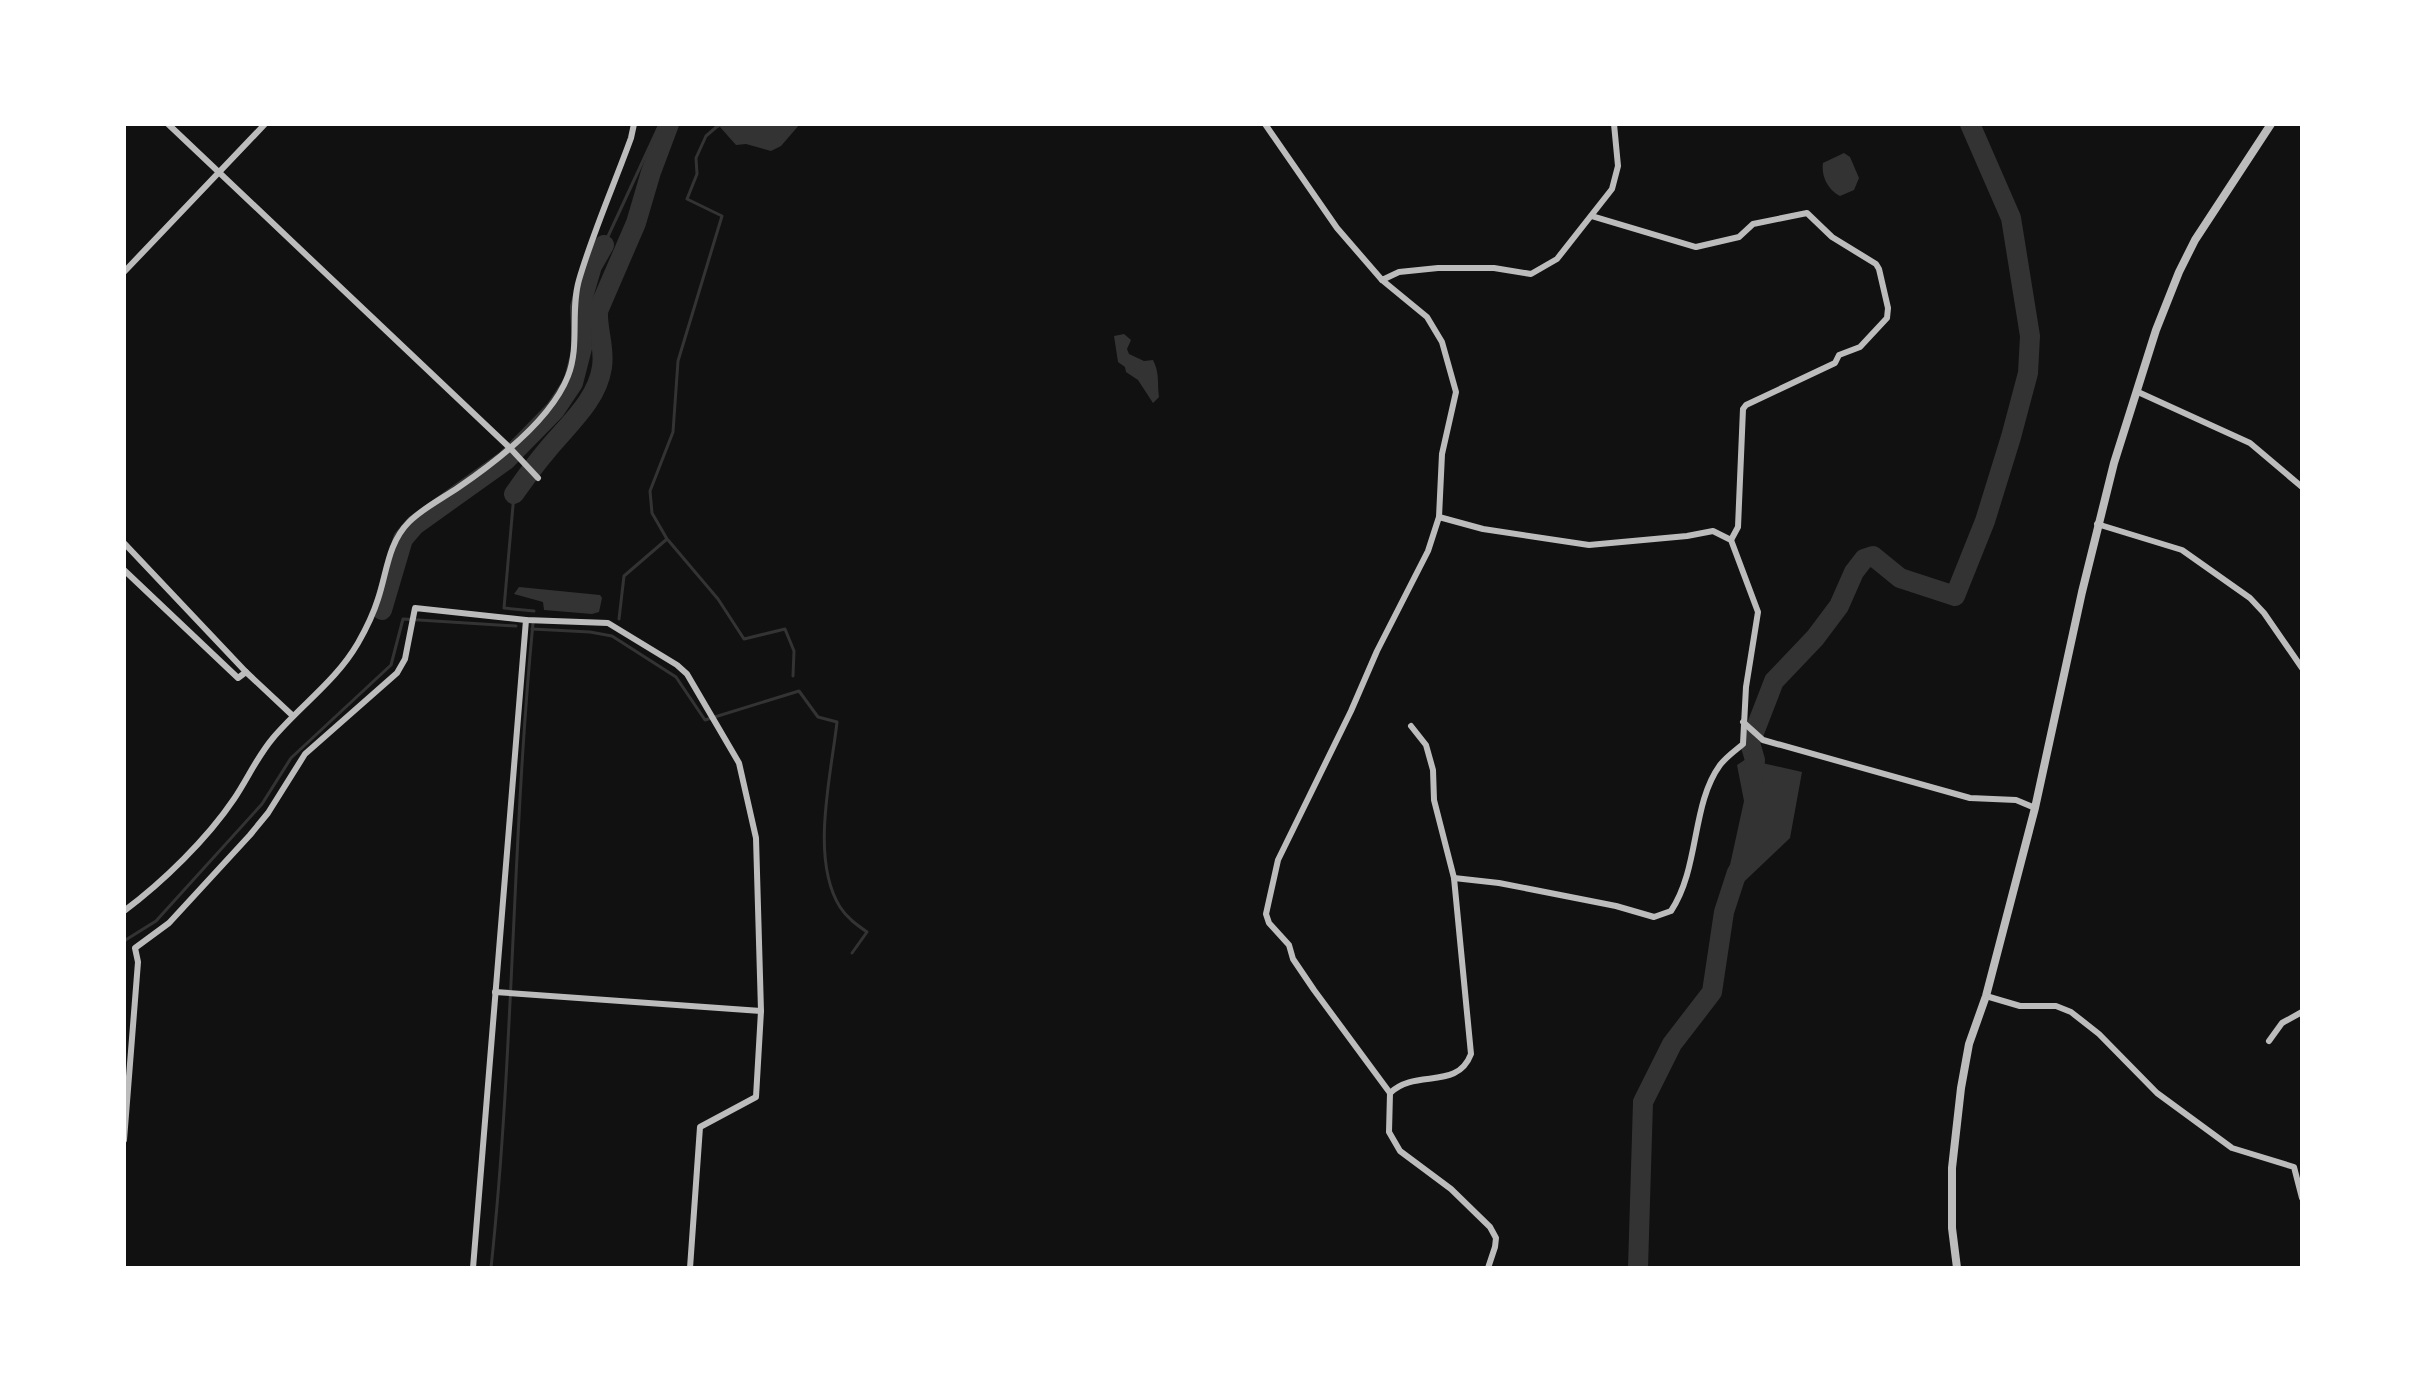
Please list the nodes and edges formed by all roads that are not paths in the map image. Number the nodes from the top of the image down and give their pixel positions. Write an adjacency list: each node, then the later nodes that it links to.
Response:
1 (168, 124): 7 (street)
2 (265, 124): 7 (street)
3 (634, 124): 12 (street)
4 (1265, 124): 10 (street)
5 (1614, 124): 8 (street)
6 (2271, 124): 11 (street)
7 (219, 172): 9 (street); 12 (street)
8 (1592, 216): 10 (street); 17 (street)
9 (124, 272)
10 (1382, 280): 15 (street)
11 (2138, 392): 14 (street); 16 (street)
12 (510, 448): 13 (street); 23 (street)
13 (538, 478)
14 (2302, 487)
15 (1439, 517): 17 (street); 34 (street)
16 (2097, 524): 21 (street); 26 (street)
17 (1731, 540): 24 (street)
18 (124, 543): 22 (street)
19 (124, 570): 22 (street)
20 (526, 620): 29 (street); 31 (street); 35 (street)
21 (2302, 668)
22 (246, 672): 23 (street)
23 (293, 716): 28 (street)
24 (1743, 722): 26 (street); 27 (street)
25 (1411, 726): 27 (street)
26 (2035, 808): 30 (street)
27 (1454, 878): 34 (street)
28 (124, 911)
29 (495, 992): 31 (street); 37 (street)
30 (1986, 996): 36 (street); 40 (street)
31 (761, 1011): 38 (street)
32 (2302, 1012): 33 (street)
33 (2269, 1041)
34 (1390, 1093): 39 (street)
35 (124, 1140)
36 (2302, 1198)
37 (473, 1268)
38 (690, 1268)
39 (1488, 1268)
40 (1957, 1268)

